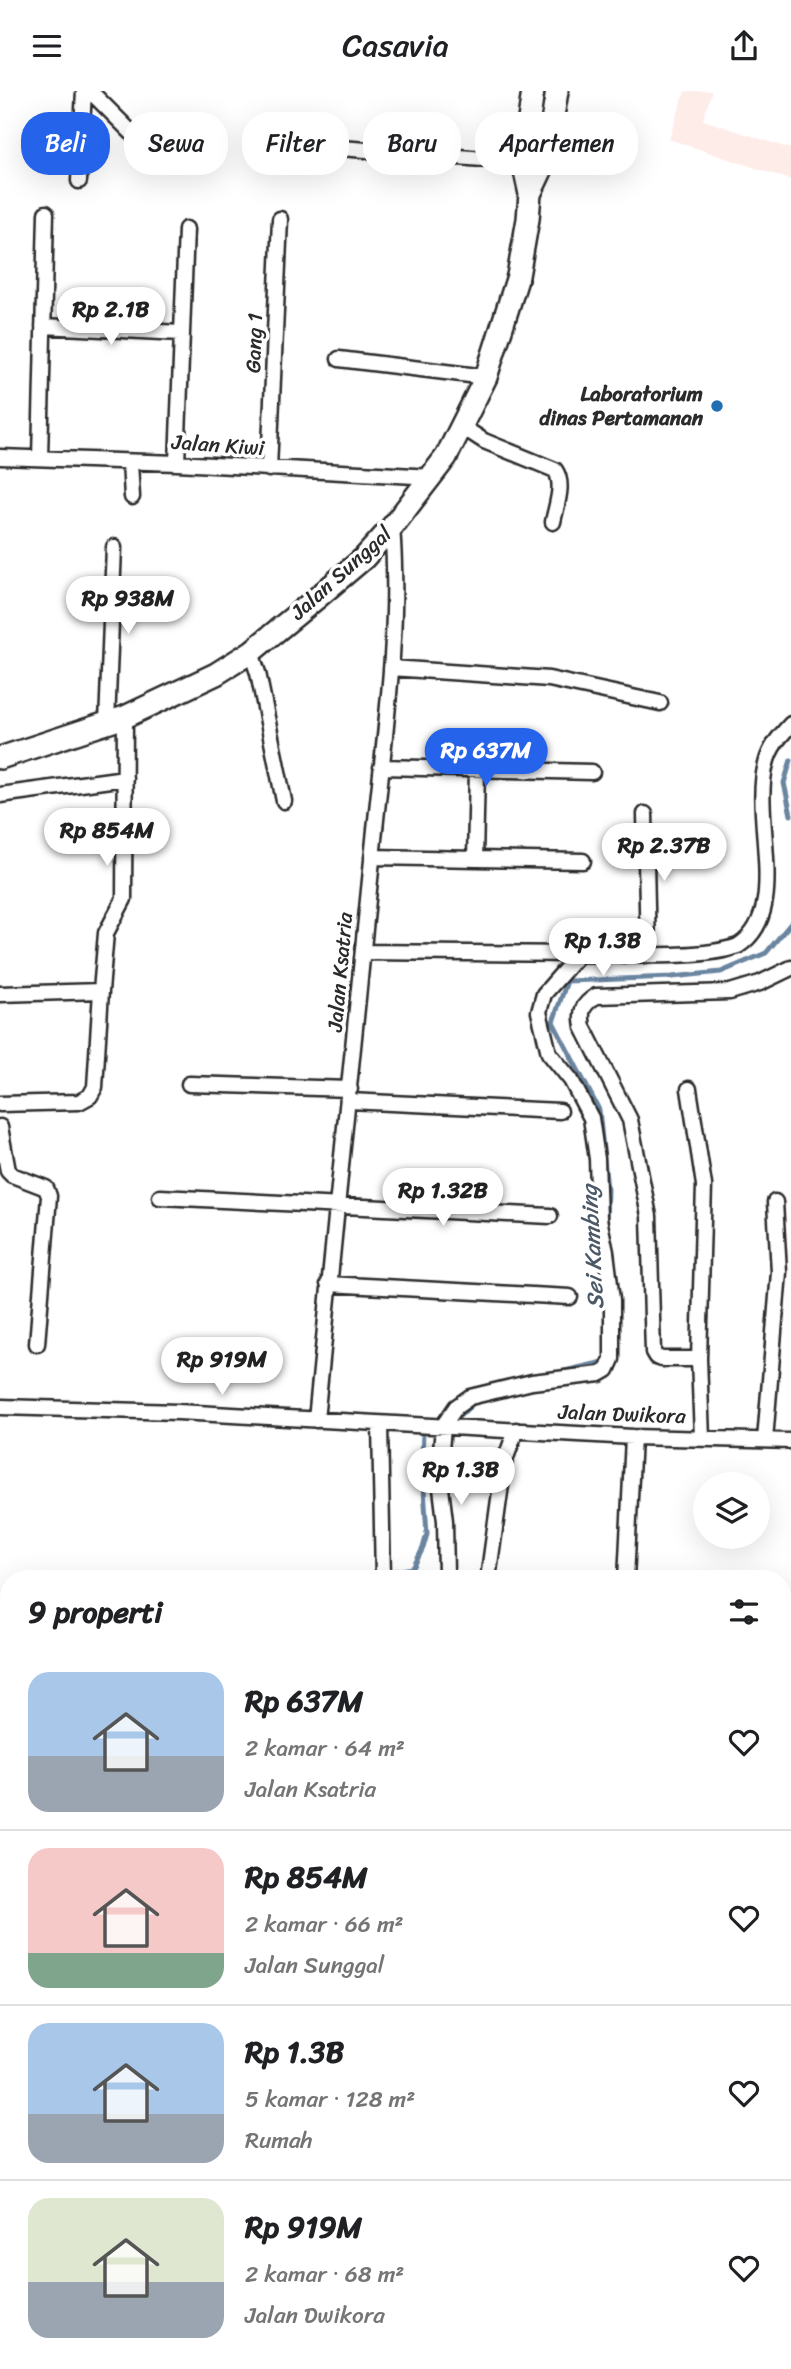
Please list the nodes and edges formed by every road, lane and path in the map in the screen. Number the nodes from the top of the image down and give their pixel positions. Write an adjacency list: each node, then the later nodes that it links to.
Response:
1 (84, 91): 10 (street)
2 (90, 91): 6 (street)
3 (533, 91): 5 (main road, Jalan Sunggal)
4 (557, 91): 11 (main road, Jalan Sunggal)
5 (530, 112)
6 (124, 125)
7 (349, 149): 8 (street)
8 (475, 158)
9 (526, 175): 11 (main road, Jalan Sunggal)
10 (79, 181)
11 (530, 194): 18 (main road, Jalan Sunggal)
12 (46, 213): 15 (street)
13 (280, 219): 24 (street, Gang 1)
14 (186, 229): 16 (street)
15 (43, 326): 16 (street); 21 (street)
16 (181, 334): 23 (street)
17 (340, 359): 18 (street)
18 (486, 377): 19 (main road, Jalan Sunggal)
19 (461, 426): 25 (main road, Jalan Sunggal); 27 (street)
20 (0, 457): 21 (street, Jalan Kiwi)
21 (40, 458): 22 (street, Jalan Kiwi)
22 (130, 462): 23 (street, Jalan Kiwi); 26 (street)
23 (177, 463): 24 (street, Jalan Kiwi)
24 (269, 470): 25 (street, Jalan Kiwi)
25 (433, 477): 28 (main road, Jalan Sunggal)
26 (132, 496)
27 (553, 522)
28 (392, 527): 30 (main road, Jalan Sunggal); 31 (street, Jalan Ksatria)
29 (114, 547): 33 (street)
30 (251, 652): 33 (main road, Jalan Sunggal); 41 (street)
31 (391, 668): 32 (street); 36 (street, Jalan Ksatria)
32 (660, 703)
33 (116, 720): 35 (main road, Jalan Sunggal); 39 (street)
34 (791, 724): 47 (street)
35 (0, 758)
36 (381, 767): 37 (street); 43 (street, Jalan Ksatria)
37 (477, 770): 38 (street); 44 (street)
38 (592, 772)
39 (125, 778): 40 (street); 50 (street)
40 (0, 795)
41 (284, 801)
42 (645, 814): 47 (street)
43 (372, 857): 44 (street); 46 (street, Jalan Ksatria)
44 (475, 859): 45 (street)
45 (583, 861)
46 (363, 952): 48 (street); 54 (street, Jalan Ksatria)
47 (648, 953): 48 (street)
48 (579, 954): 69 (street)
49 (791, 968): 65 (street)
50 (101, 991): 51 (street); 55 (street)
51 (0, 994)
52 (189, 1084): 54 (street)
53 (689, 1089): 65 (street)
54 (350, 1095): 56 (street); 60 (street, Jalan Ksatria)
55 (0, 1104)
56 (559, 1111)
57 (0, 1127): 64 (street)
58 (160, 1197): 60 (street)
59 (775, 1202): 73 (street)
60 (337, 1206): 61 (street); 62 (street, Jalan Ksatria)
61 (550, 1216)
62 (328, 1284): 63 (street); 67 (street, Jalan Ksatria)
63 (570, 1297)
64 (37, 1344)
65 (699, 1359): 72 (street)
66 (0, 1407): 67 (street, Jalan Dwikora)
67 (316, 1420): 68 (street, Jalan Dwikora)
68 (380, 1424): 69 (street, Jalan Dwikora); 75 (street)
69 (447, 1427): 70 (street, Jalan Dwikora); 76 (street)
70 (510, 1430): 71 (street, Jalan Dwikora); 77 (street)
71 (633, 1437): 72 (street, Jalan Dwikora); 78 (street)
72 (702, 1438): 73 (street, Jalan Dwikora)
73 (765, 1440): 74 (street, Jalan Dwikora)
74 (791, 1441)
75 (383, 1570)
76 (446, 1570)
77 (489, 1570)
78 (626, 1570)

